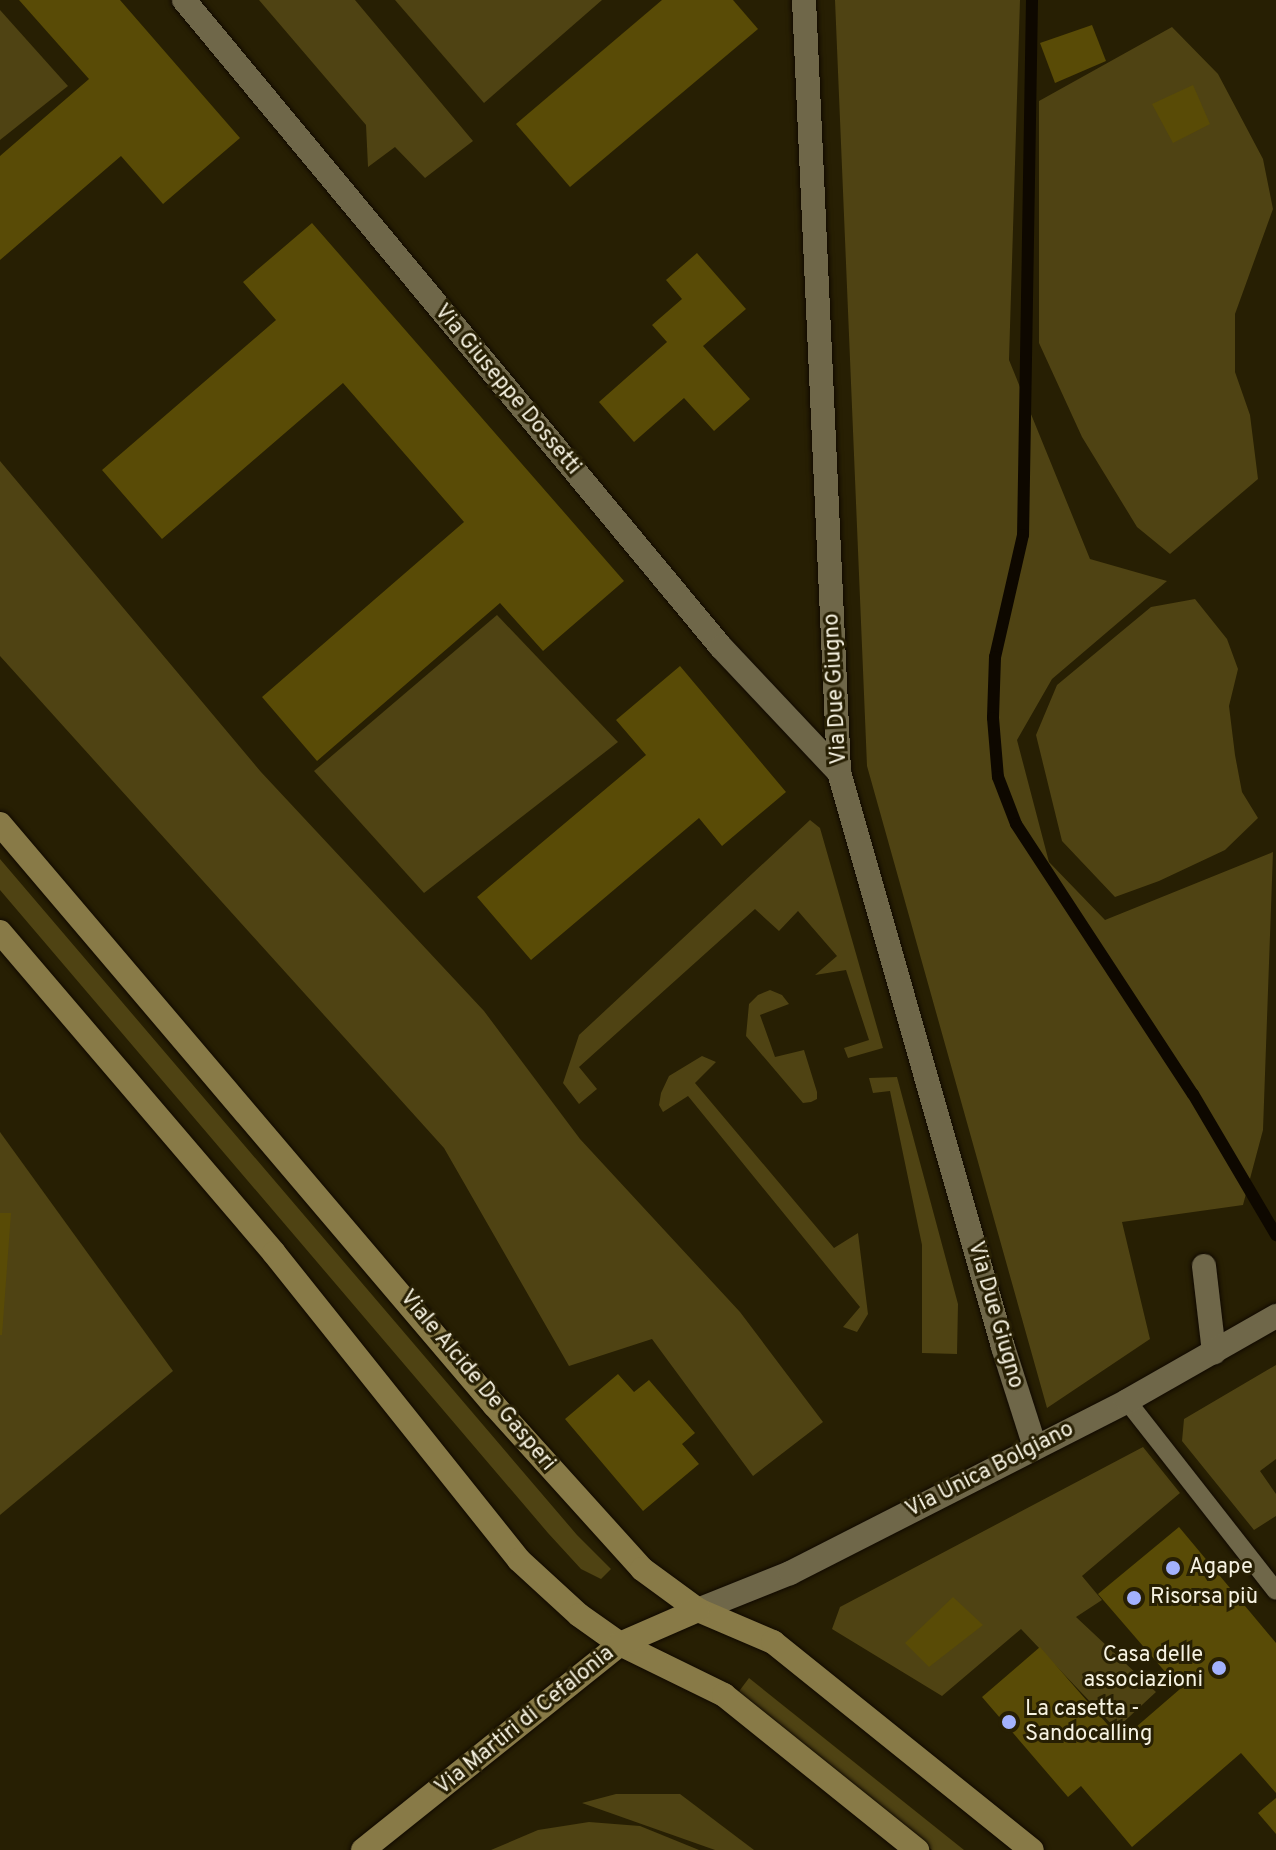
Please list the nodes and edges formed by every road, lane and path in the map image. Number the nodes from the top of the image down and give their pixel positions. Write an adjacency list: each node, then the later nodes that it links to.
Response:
1 (184, 0): 3 (street, Via Giuseppe Dossetti)
2 (804, 0): 3 (street, Via Due Giugno)
3 (839, 772): 10 (street, Via Due Giugno)
4 (0, 824): 12 (street, Viale Alcide De Gasperi)
5 (0, 932): 13 (street)
6 (1204, 1266): 8 (street)
7 (1276, 1316): 8 (street, Via Unica Bolgiano)
8 (1214, 1352): 9 (street, Via Unica Bolgiano)
9 (1127, 1401): 10 (street, Via Unica Bolgiano); 11 (lane)
10 (1035, 1447): 12 (street, Via Unica Bolgiano)
11 (1276, 1591)
12 (698, 1610): 13 (street, Via Martiri di Cefalonia); 16 (street, Viale Alcide De Gasperi)
13 (620, 1644): 14 (street, Via Martiri di Cefalonia); 15 (street)
14 (363, 1850)
15 (917, 1850)
16 (1032, 1850)

